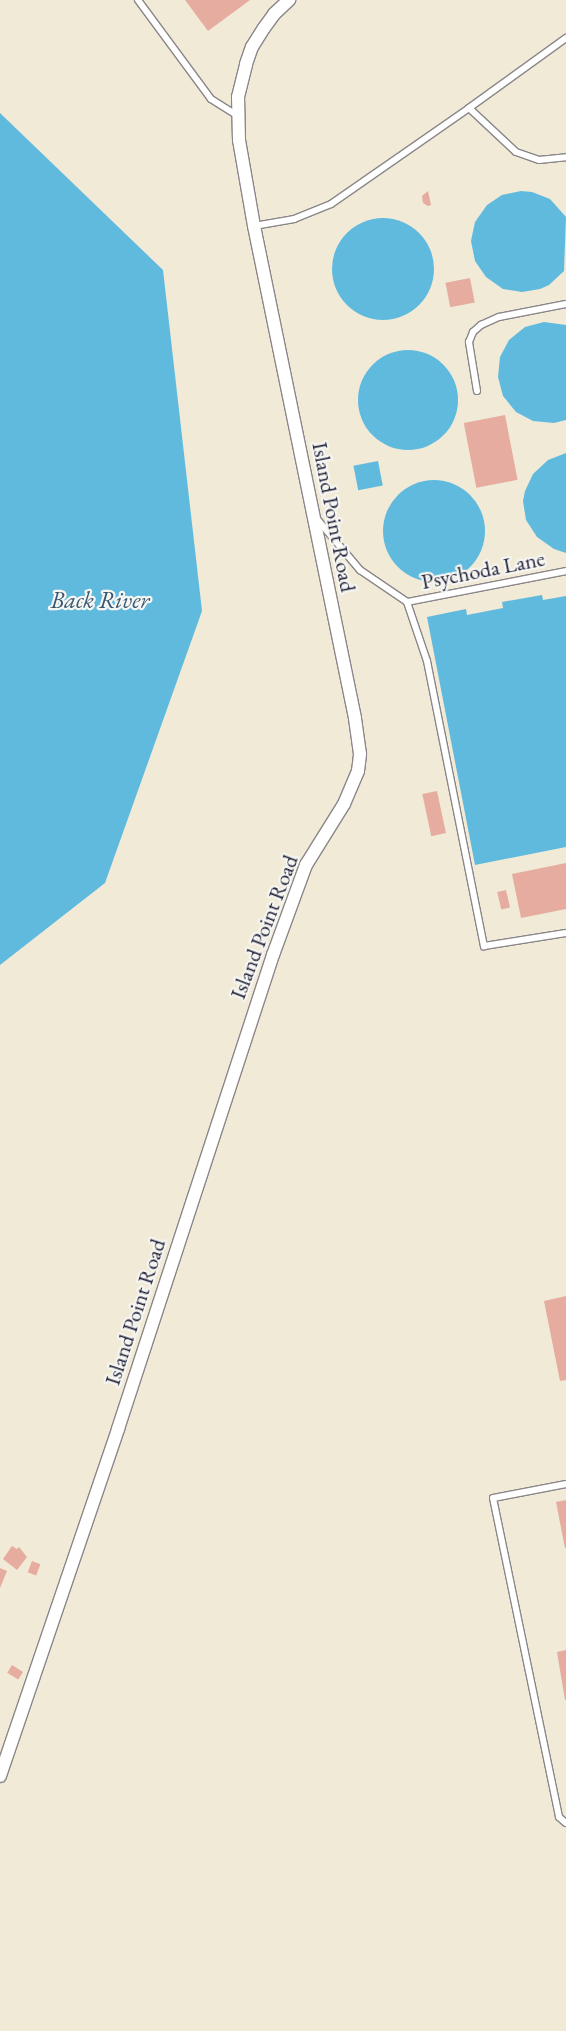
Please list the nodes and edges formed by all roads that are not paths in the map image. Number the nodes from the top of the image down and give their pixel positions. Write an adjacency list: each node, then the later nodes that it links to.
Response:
1 (138, 0): 5 (lane)
2 (289, 0): 5 (street, Island Point Road)
3 (566, 38): 4 (lane)
4 (469, 108): 6 (lane); 7 (lane)
5 (238, 115): 7 (street, Island Point Road)
6 (566, 157)
7 (254, 226): 10 (street, Island Point Road)
8 (566, 304): 9 (lane)
9 (476, 391)
10 (313, 514): 12 (lane); 15 (street, Island Point Road)
11 (566, 571): 12 (lane, Psychoda Lane)
12 (407, 602): 13 (lane)
13 (566, 933)
14 (566, 1484): 16 (lane)
15 (0, 1776)
16 (566, 1824)

